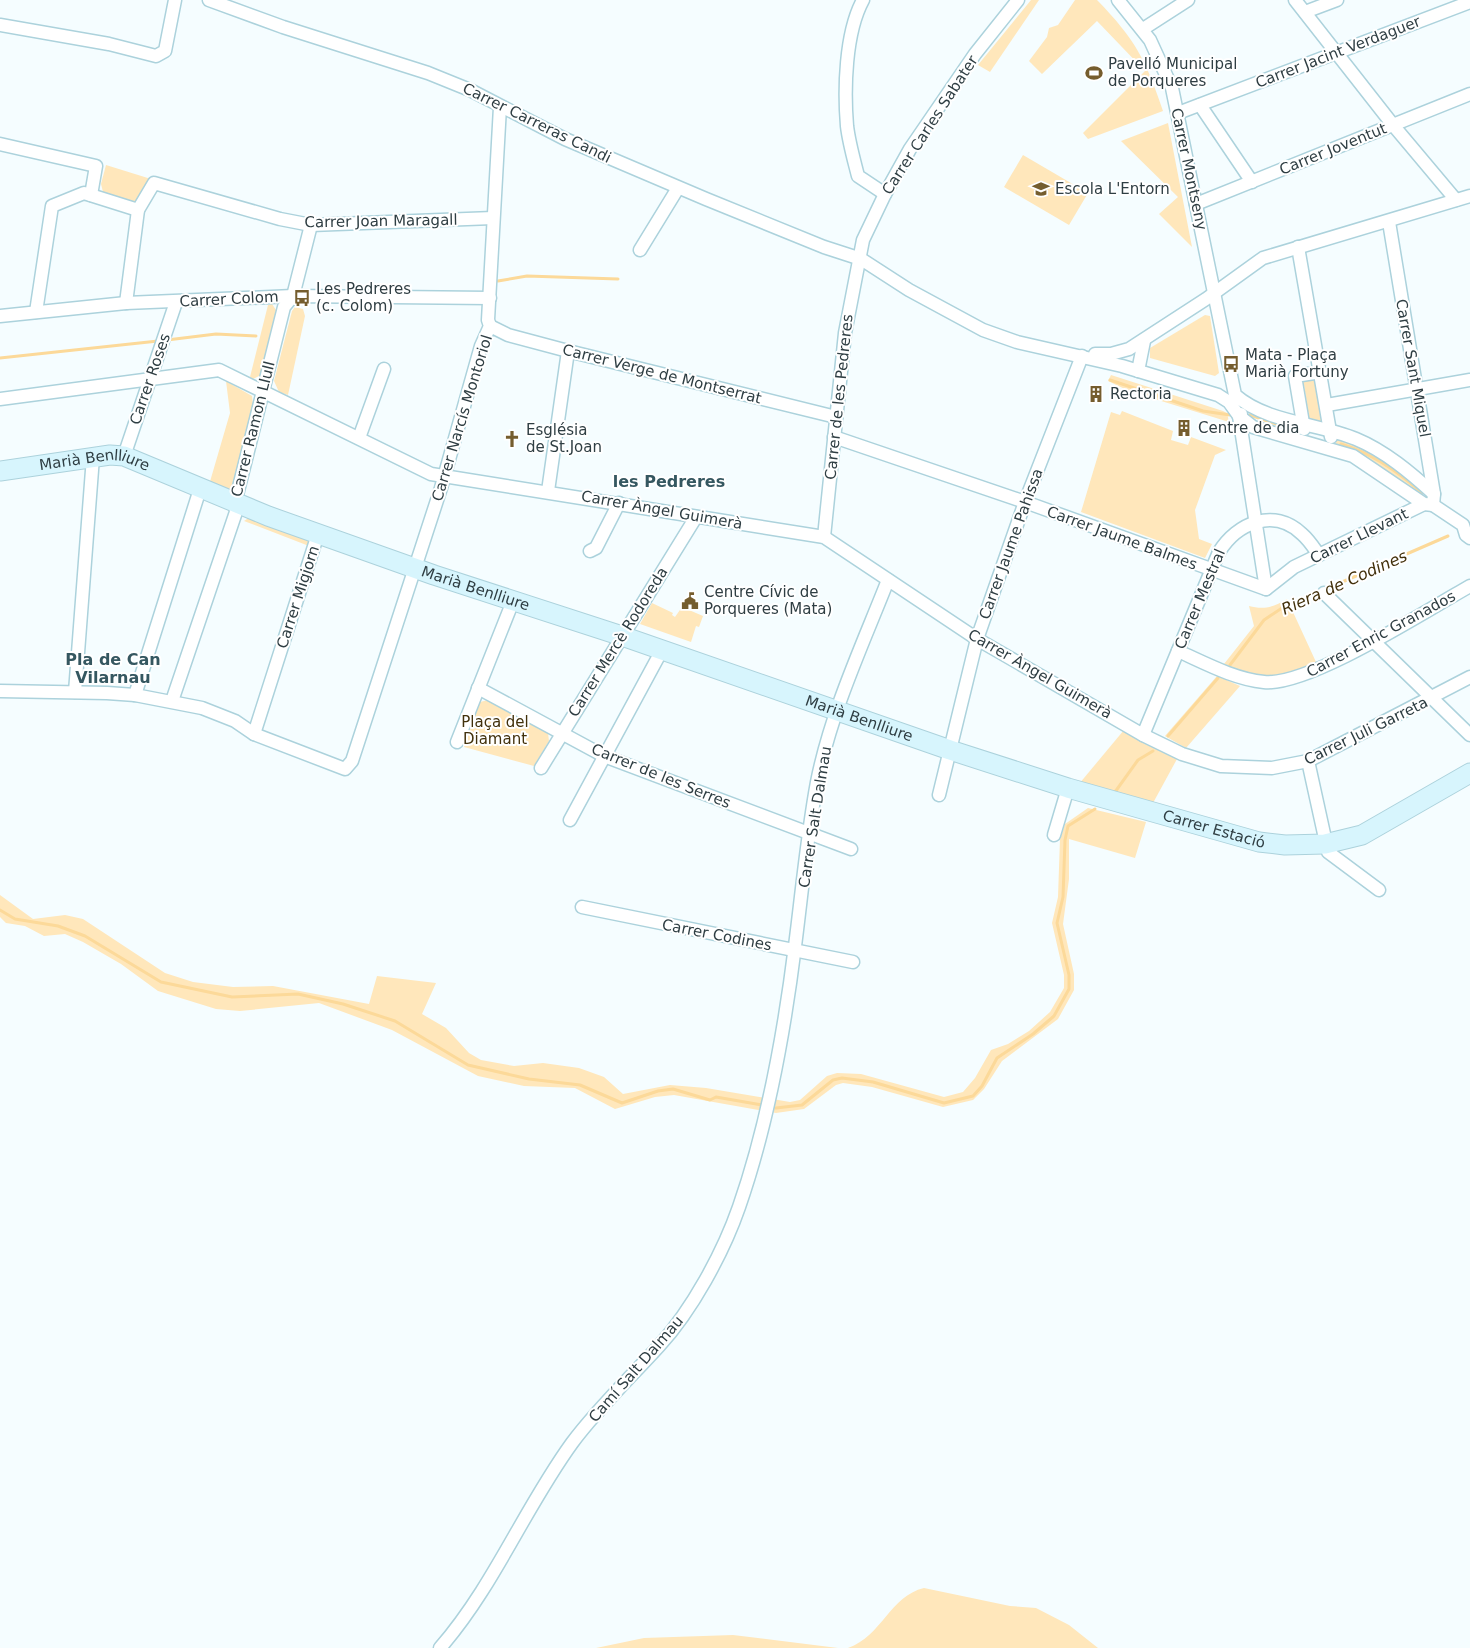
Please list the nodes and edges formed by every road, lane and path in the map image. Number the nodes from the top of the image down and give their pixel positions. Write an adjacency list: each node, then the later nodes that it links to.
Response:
1 (175, 0): 11 (street)
2 (209, 0): 16 (street, Carrer Carreras Candi)
3 (862, 0): 22 (street)
4 (1018, 0): 22 (street, Carrer Carles Sabater)
5 (1118, 0): 12 (street, Carrer Montseny)
6 (1188, 0): 12 (street)
7 (1295, 0): 10 (street)
8 (1337, 0): 10 (street)
9 (1470, 2): 13 (street, Carrer Jacint Verdaguer)
10 (1305, 12): 13 (street)
11 (0, 25)
12 (1143, 29): 17 (street, Carrer Montseny)
13 (1336, 53): 15 (street, Carrer Jacint Verdaguer); 18 (street)
14 (1470, 94): 18 (street, Carrer Joventut)
15 (1200, 105): 17 (street, Carrer Jacint Verdaguer); 20 (street)
16 (500, 107): 21 (street, Carrer Carreras Candi); 28 (street, Carrer Narcís Montoriol)
17 (1178, 113): 26 (street, Carrer Montseny)
18 (1393, 125): 20 (street, Carrer Joventut); 25 (street)
19 (0, 144): 23 (street)
20 (1252, 182): 26 (street, Carrer Joventut)
21 (678, 188): 32 (street); 33 (street, Carrer Carreras Candi)
22 (885, 194): 33 (street, Carrer Carles Sabater)
23 (91, 195): 27 (street); 39 (street)
24 (1470, 196): 25 (street)
25 (1456, 200): 29 (street)
26 (1196, 204): 34 (street, Carrer Montseny)
27 (138, 210): 30 (street, Carrer Joan Maragall); 38 (street)
28 (493, 218): 30 (street, Carrer Joan Maragall); 36 (street, Carrer Narcís Montoriol)
29 (1389, 222): 31 (street); 51 (street, Carrer Sant Miquel)
30 (311, 225): 35 (street, Carrer Ramon Llull)
31 (1298, 248): 34 (street); 47 (street)
32 (640, 250)
33 (861, 259): 44 (street, Carrer Carreras Candi); 60 (street, Carrer de les Pedreres)
34 (1215, 293): 42 (street); 50 (street, Carrer Montseny)
35 (293, 296): 36 (street, Carrer Colom); 37 (street, Carrer Colom); 52 (street, Carrer Ramon Llull)
36 (490, 298): 41 (street, Carrer Narcís Montoriol)
37 (176, 302): 38 (street, Carrer Colom); 48 (street, Carrer Roses)
38 (126, 303): 39 (street, Carrer Colom)
39 (36, 312): 40 (street, Carrer Colom)
40 (0, 316)
41 (490, 326): 43 (street, Carrer Verge de Montserrat); 70 (street, Carrer Narcís Montoriol)
42 (1144, 341): 44 (street); 46 (street)
43 (568, 351): 60 (street, Carrer Verge de Montserrat); 72 (street)
44 (1082, 356): 46 (street); 75 (street, Carrer Jaume Pahissa)
45 (384, 369): 64 (street)
46 (1138, 371): 53 (street)
47 (1321, 372): 56 (street); 57 (street)
48 (150, 378): 52 (street, Carrer Àngel Guimerà); 54 (street, Carrer Àngel Guimerà); 67 (street, Carrer Roses)
49 (1470, 380): 51 (street)
50 (1232, 384): 53 (street); 55 (street)
51 (1416, 389): 56 (street); 73 (street, Carrer Sant Miquel)
52 (262, 390): 64 (street, Carrer Àngel Guimerà); 76 (street, Carrer Ramon Llull)
53 (1218, 395): 59 (street)
54 (0, 399)
55 (1249, 404): 58 (street); 59 (street)
56 (1327, 405): 62 (street)
57 (1301, 410): 58 (street); 61 (street)
58 (1270, 413): 61 (street)
59 (1239, 416): 65 (street); 78 (street)
60 (836, 417): 63 (street, Carrer de les Pedreres)
61 (1303, 424): 62 (street); 65 (street)
62 (1331, 431): 66 (street); 73 (street)
63 (834, 437): 75 (street, Carrer Jaume Balmes); 81 (street, Carrer de les Pedreres)
64 (359, 438): 70 (street, Carrer Àngel Guimerà)
65 (1305, 442): 66 (street)
66 (1333, 450): 73 (street)
67 (124, 456): 68 (street, Marià Benlliure); 71 (street, Marià Benlliure)
68 (93, 457): 69 (street, Marià Benlliure); 100 (street)
69 (0, 471)
70 (445, 476): 72 (street, Carrer Àngel Guimerà); 85 (street, Carrer Narcís Montoriol)
71 (200, 489): 76 (street, Marià Benlliure); 101 (street)
72 (548, 491): 74 (street, Carrer Àngel Guimerà)
73 (1430, 501): 79 (street); 84 (street, Carrer Llevant)
74 (619, 502): 77 (street, Carrer Àngel Guimerà); 83 (street)
75 (1025, 502): 86 (street, Carrer Jaume Balmes); 93 (street, Carrer Jaume Pahissa)
76 (235, 503): 80 (street, Marià Benlliure); 103 (street, Carrer Ramon Llull)
77 (696, 517): 81 (street, Carrer Àngel Guimerà); 92 (street, Carrer Mercè Rodoreda)
78 (1256, 522): 84 (street); 86 (street, Carrer Mestral); 89 (street)
79 (1466, 522): 82 (street)
80 (318, 534): 85 (street, Marià Benlliure); 106 (street, Carrer Migjorn)
81 (824, 537): 87 (street, Carrer Àngel Guimerà)
82 (1470, 538)
83 (590, 551)
84 (1319, 555): 89 (street, Carrer Llevant)
85 (414, 569): 91 (street, Marià Benlliure); 106 (street, Carrer Narcís Montoriol)
86 (1212, 571): 89 (street, Carrer Jaume Balmes); 96 (street, Carrer Mestral)
87 (888, 580): 93 (street, Carrer Àngel Guimerà); 104 (street, Carrer Salt Dalmau)
88 (1470, 586): 94 (street, Carrer Enric Granados)
89 (1266, 588)
90 (1324, 593): 94 (street)
91 (513, 601): 92 (street, Marià Benlliure); 98 (street)
92 (622, 636): 95 (street, Marià Benlliure); 105 (street, Carrer Mercè Rodoreda)
93 (977, 639): 107 (street, Carrer Àngel Guimerà); 110 (street, Carrer Jaume Pahissa)
94 (1373, 641): 96 (street, Carrer Enric Granados); 102 (street)
95 (662, 650): 104 (street, Marià Benlliure); 111 (street)
96 (1178, 652): 107 (street, Carrer Mestral)
97 (1470, 677): 102 (street, Carrer Juli Garreta)
98 (478, 688): 105 (street, Carrer de les Serres); 109 (street)
99 (0, 691): 100 (street)
100 (75, 692): 101 (street)
101 (136, 695): 103 (street)
102 (1432, 699): 108 (street); 112 (street, Carrer Juli Garreta)
103 (172, 702): 106 (street)
104 (836, 712): 110 (street, Marià Benlliure); 118 (street, Carrer Salt Dalmau)
105 (562, 733): 111 (street, Carrer de les Serres); 113 (street, Carrer Mercè Rodoreda)
106 (254, 734)
107 (1143, 734): 112 (street, Carrer Juli Garreta)
108 (1470, 736)
109 (457, 742)
110 (950, 750): 115 (street, Carrer Estació); 116 (street, Carrer Jaume Pahissa)
111 (604, 756): 117 (street); 118 (street, Carrer de les Serres)
112 (1308, 761): 120 (street)
113 (541, 768)
114 (1470, 773): 120 (street, Carrer Estació)
115 (1068, 788): 119 (street); 120 (street, Carrer Estació)
116 (939, 795)
117 (570, 820)
118 (810, 833): 121 (street, Carrer de les Serres); 124 (street, Carrer Salt Dalmau)
119 (1054, 835)
120 (1325, 844): 122 (street)
121 (851, 849)
122 (1379, 890)
123 (582, 907): 124 (street, Carrer Codines)
124 (795, 950): 125 (street, Carrer Codines); 126 (street, Carrer Salt Dalmau)
125 (853, 962)
126 (787, 1004): 127 (street, Camí Salt Dalmau)
127 (440, 1648)

